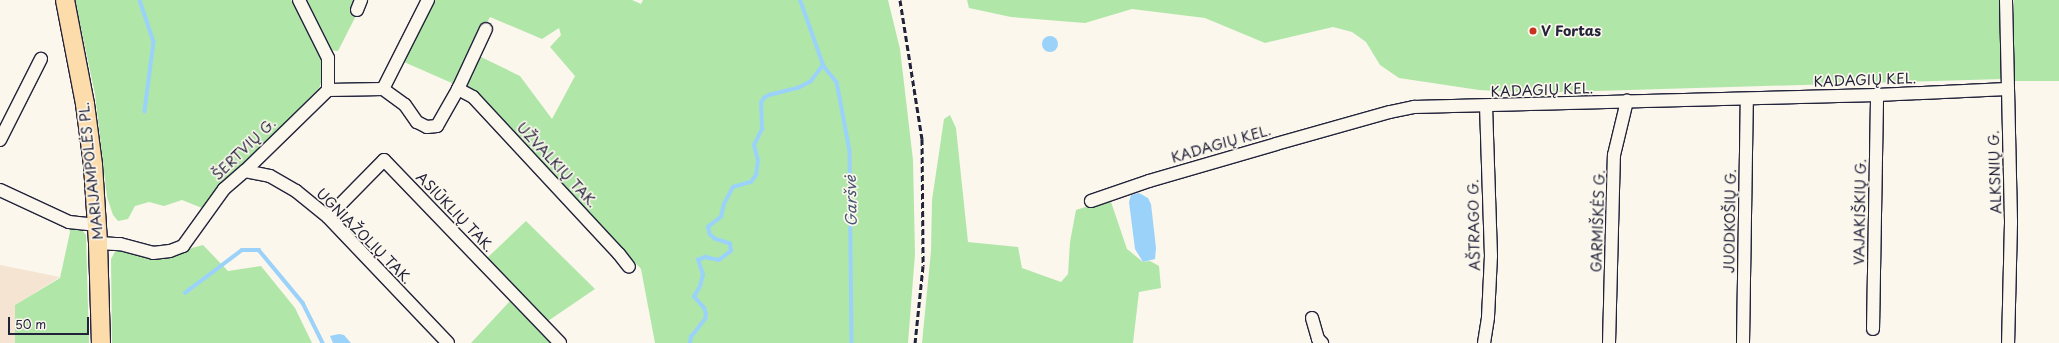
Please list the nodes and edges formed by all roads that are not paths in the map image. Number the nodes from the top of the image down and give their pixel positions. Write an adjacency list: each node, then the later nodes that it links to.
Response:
1 (65, 0): 20 (main road, MARIJAMPOLĖS PL.)
2 (298, 0): 10 (street)
3 (428, 0): 7 (street)
4 (2006, 0): 9 (street, ALKSNIŲ G.)
5 (486, 29): 8 (street)
6 (41, 59): 15 (street)
7 (383, 89): 8 (street); 10 (street)
8 (458, 89): 22 (street, UŽVALKIŲ TAK.)
9 (2006, 89): 11 (street, KADAGIŲ KEL.); 32 (street, ALKSNIŲ G.)
10 (328, 90): 16 (street, ŠERTVIŲ G.)
11 (1878, 95): 12 (street, KADAGIŲ KEL.); 24 (street, VAJAKIŠKIŲ G.)
12 (1746, 99): 13 (street, KADAGIŲ KEL.); 31 (street, JUODKOŠIŲ G.)
13 (1627, 101): 14 (street, KADAGIŲ KEL.); 30 (street, GARMIŠKĖS G.)
14 (1486, 107): 18 (street, KADAGIŲ KEL.); 29 (street, AŠTRAGO G.)
15 (0, 140)
16 (245, 171): 19 (street, UGNIAŽOLIŲ TAK.); 21 (street, ŠERTVIŲ G.)
17 (0, 190): 20 (street)
18 (1091, 201)
19 (328, 217): 26 (street, UGNIAŽOLIŲ TAK.); 27 (street, ASIŪKLIŲ TAK.)
20 (97, 225): 21 (main road, MARIJAMPOLĖS PL.)
21 (98, 243): 25 (main road, MARIJAMPOLĖS PL.)
22 (629, 268)
23 (1312, 318): 28 (street)
24 (1873, 329)
25 (101, 343)
26 (448, 343)
27 (560, 343)
28 (1322, 343)
29 (1484, 343)
30 (1609, 343)
31 (1743, 343)
32 (2008, 343)

